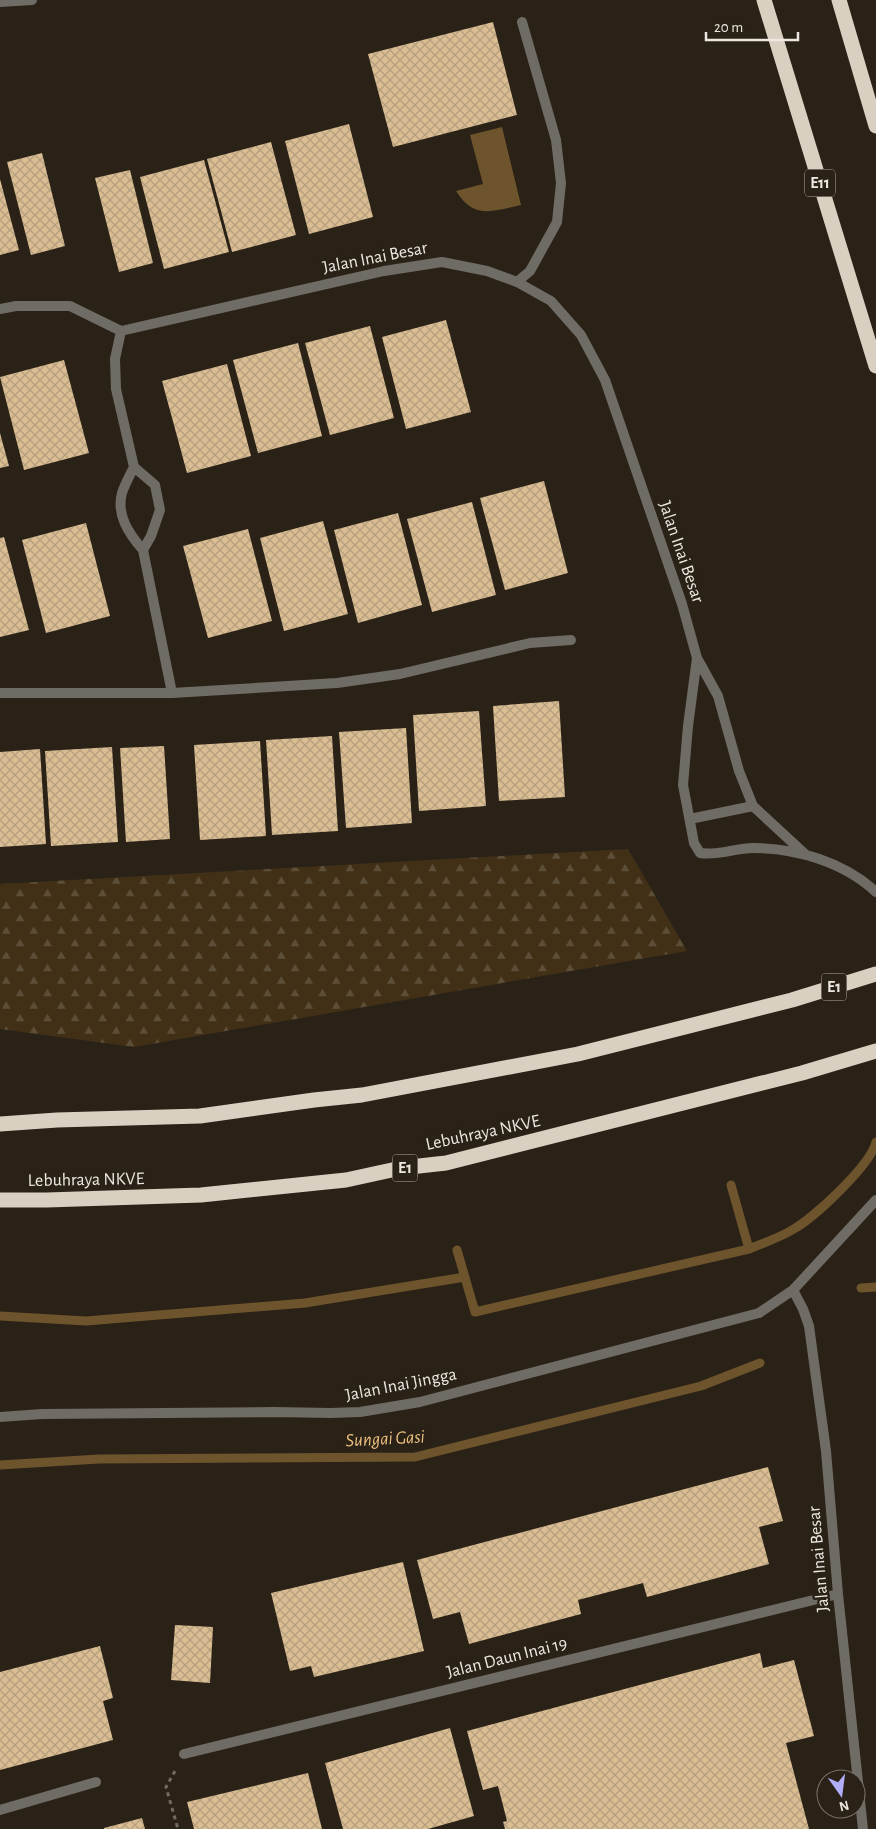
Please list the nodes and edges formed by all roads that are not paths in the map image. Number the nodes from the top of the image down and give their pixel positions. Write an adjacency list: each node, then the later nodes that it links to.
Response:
1 (32, 0): 4 (street)
2 (764, 0): 10 (highway, E11)
3 (839, 0): 6 (highway)
4 (0, 2)
5 (522, 22): 7 (street)
6 (876, 126)
7 (517, 282): 9 (street, Jalan Inai Besar); 14 (street, Jalan Inai Besar)
8 (0, 309): 9 (street)
9 (121, 331): 11 (street)
10 (876, 366)
11 (134, 467): 12 (street); 12 (street)
12 (143, 550): 15 (street)
13 (571, 640): 15 (street)
14 (697, 658): 17 (street); 18 (street)
15 (172, 693): 16 (street)
16 (0, 694)
17 (753, 806): 18 (street); 19 (street)
18 (690, 819): 19 (street)
19 (806, 855): 20 (street)
20 (876, 892)
21 (876, 974): 23 (highway, E1)
22 (876, 1051): 24 (highway, Lebuhraya NKVE / E1)
23 (0, 1124)
24 (0, 1200)
25 (876, 1200): 26 (street, Jalan Inai Jingga)
26 (793, 1290): 27 (street, Jalan Inai Jingga); 28 (street, Jalan Inai Besar)
27 (0, 1417)
28 (838, 1594): 29 (street, Jalan Daun Inai 19); 32 (street, Jalan Inai Besar)
29 (184, 1754)
30 (96, 1782): 31 (street)
31 (0, 1810)
32 (863, 1829)

